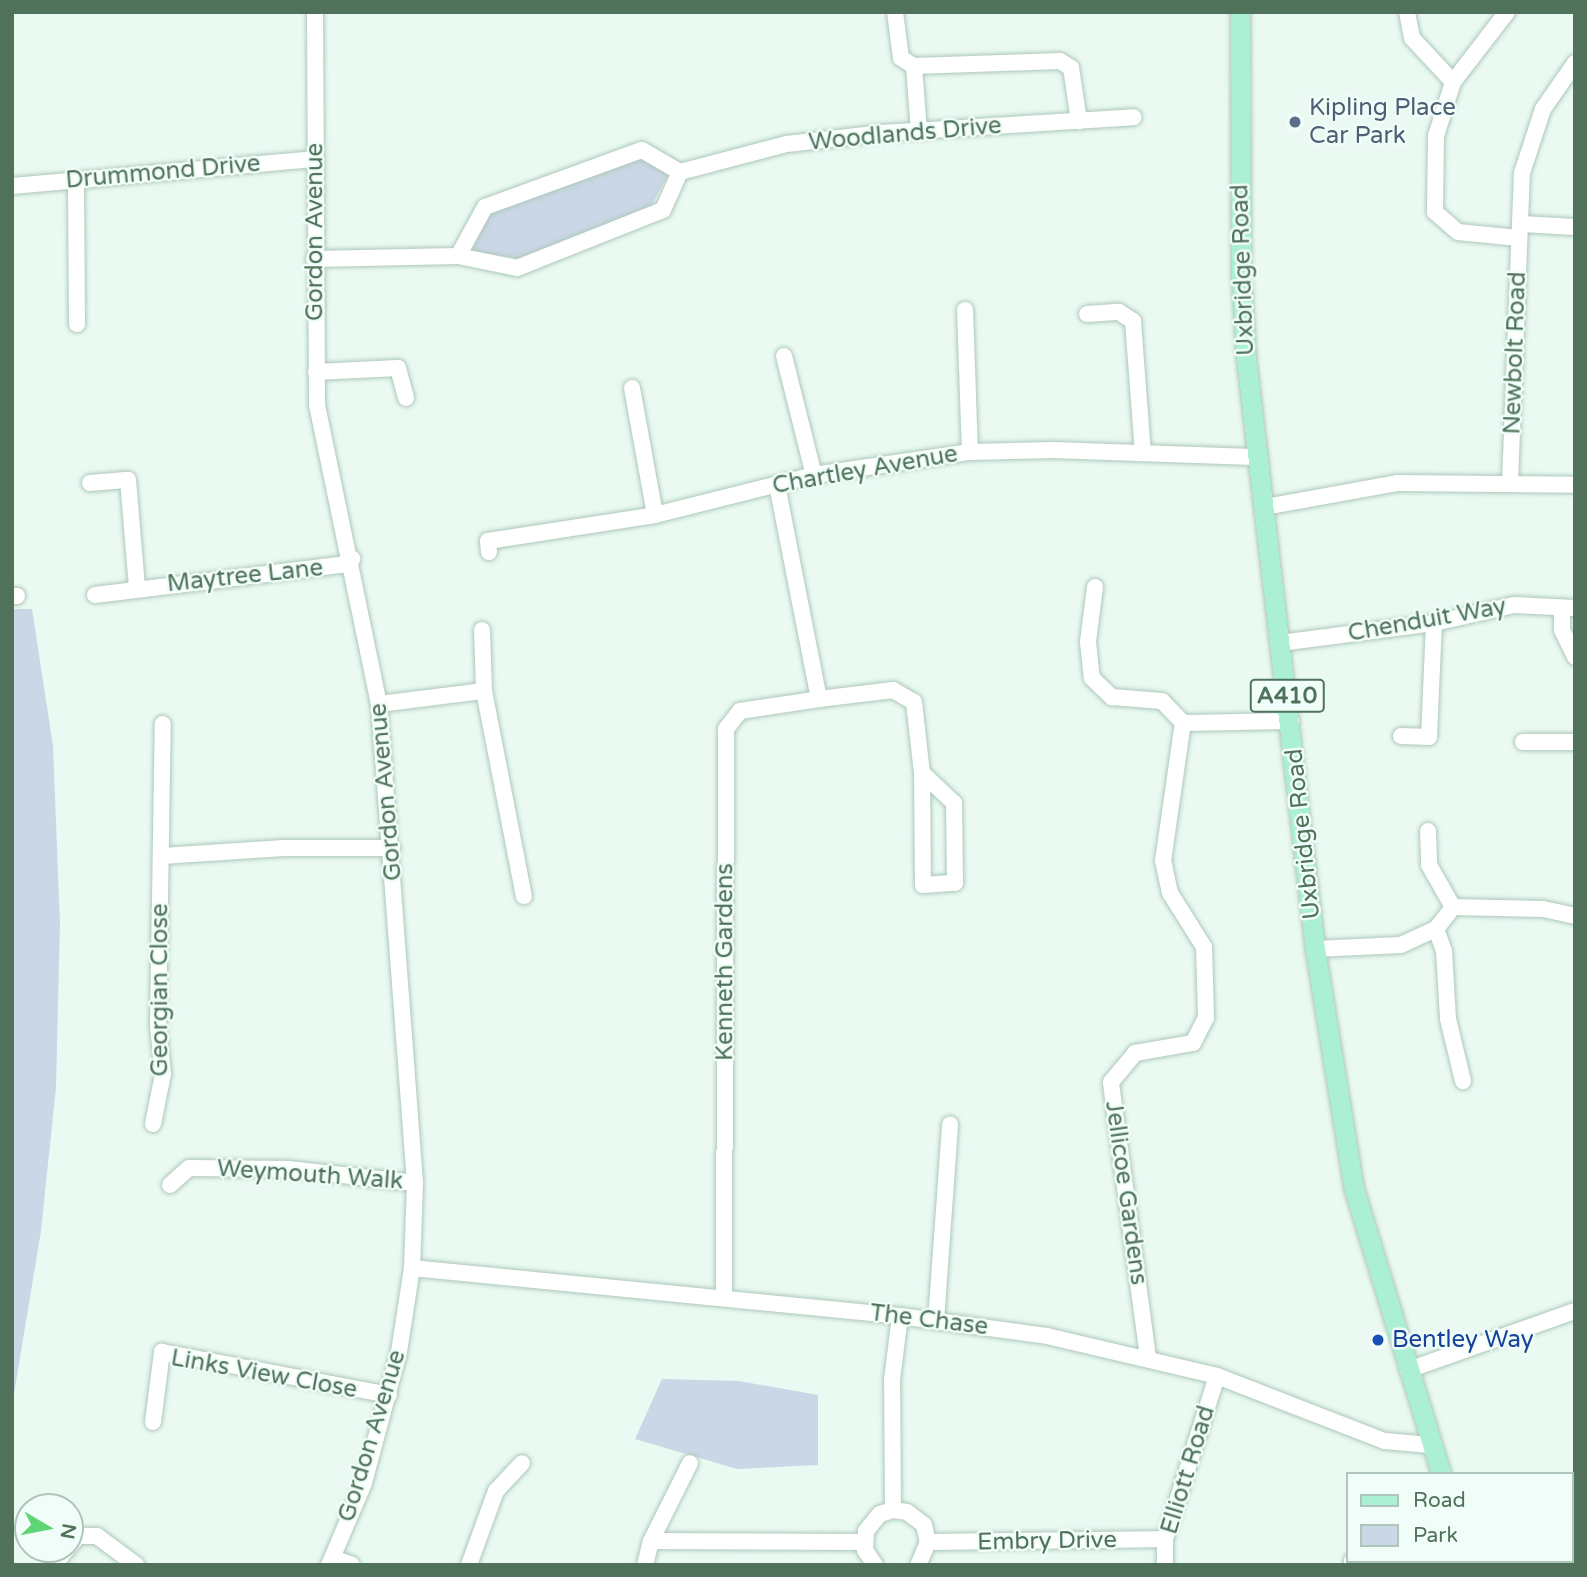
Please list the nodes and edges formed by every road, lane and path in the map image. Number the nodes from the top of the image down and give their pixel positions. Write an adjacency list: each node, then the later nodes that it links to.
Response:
1 (315, 12): 12 (street, Gordon Avenue)
2 (895, 12): 7 (street)
3 (1240, 12): 29 (main road, Uxbridge Road / A410)
4 (1407, 12): 8 (street)
5 (1507, 12): 8 (street)
6 (1575, 63): 17 (street, Newbolt Road)
7 (914, 66): 10 (street); 11 (street)
8 (1453, 82): 17 (street)
9 (1133, 117): 10 (street, Woodlands Drive)
10 (1079, 121): 11 (street, Woodlands Drive)
11 (919, 132): 13 (street, Woodlands Drive)
12 (314, 159): 14 (street, Drummond Drive); 19 (street, Gordon Avenue)
13 (680, 172): 18 (street); 18 (street)
14 (76, 180): 15 (street, Drummond Drive); 22 (street)
15 (12, 186)
16 (1575, 227): 17 (street)
17 (1521, 231): 32 (street, Newbolt Road)
18 (458, 257): 19 (street)
19 (314, 259): 24 (street, Gordon Avenue)
20 (965, 310): 27 (street)
21 (1087, 314): 28 (street)
22 (77, 324)
23 (784, 356): 30 (street)
24 (316, 372): 26 (street); 38 (street, Gordon Avenue)
25 (632, 388): 36 (street)
26 (406, 398)
27 (970, 452): 28 (street, Chartley Avenue); 30 (street, Chartley Avenue)
28 (1143, 453): 29 (street, Chartley Avenue)
29 (1259, 457): 35 (main road, Uxbridge Road / A410)
30 (814, 475): 33 (street, Chartley Avenue)
31 (90, 483): 40 (street)
32 (1510, 483): 34 (street); 35 (street)
33 (777, 485): 36 (street, Chartley Avenue); 48 (street)
34 (1575, 485)
35 (1265, 507): 45 (main road, Uxbridge Road / A410)
36 (655, 515): 37 (street, Chartley Avenue)
37 (489, 552)
38 (352, 559): 40 (street, Maytree Lane); 49 (street, Gordon Avenue)
39 (1095, 587): 51 (street)
40 (137, 588): 41 (street, Maytree Lane)
41 (95, 595)
42 (1568, 608): 43 (street, Chenduit Way); 46 (street)
43 (1434, 623): 45 (street, Chenduit Way); 53 (street)
44 (482, 630): 47 (street)
45 (1280, 643): 50 (main road, Uxbridge Road / A410)
46 (1575, 657)
47 (484, 691): 49 (street); 60 (street)
48 (819, 699): 56 (street, Kenneth Gardens); 71 (street, Kenneth Gardens)
49 (379, 704): 58 (street, Gordon Avenue)
50 (1291, 721): 51 (street); 64 (main road, Uxbridge Road / A410)
51 (1183, 723): 75 (street, Jellicoe Gardens)
52 (163, 724): 59 (street, Georgian Close)
53 (1401, 736)
54 (1523, 742): 55 (street)
55 (1575, 742)
56 (922, 773): 56 (street)
57 (1428, 831): 61 (street)
58 (392, 848): 59 (street); 68 (street, Gordon Avenue)
59 (162, 856): 66 (street, Georgian Close)
60 (524, 896)
61 (1453, 907): 62 (street); 63 (street)
62 (1575, 916)
63 (1436, 929): 64 (street); 65 (street)
64 (1315, 949): 76 (main road, Uxbridge Road / A410)
65 (1462, 1081)
66 (153, 1124)
67 (950, 1124): 74 (street)
68 (415, 1183): 69 (street, Weymouth Walk); 70 (street, Gordon Avenue)
69 (170, 1185)
70 (412, 1268): 71 (street, The Chase); 78 (street, Gordon Avenue)
71 (724, 1298): 73 (street, The Chase)
72 (1575, 1311): 76 (street)
73 (900, 1316): 74 (street, The Chase); 84 (street)
74 (936, 1321): 75 (street, The Chase)
75 (1148, 1357): 77 (street, The Chase)
76 (1408, 1370): 80 (main road, Uxbridge Road / A410)
77 (1217, 1376): 80 (street, The Chase); 86 (street, Elliott Road)
78 (389, 1395): 79 (street, Links View Close); 90 (street, Gordon Avenue)
79 (153, 1422)
80 (1430, 1444): 83 (main road, Uxbridge Road / A410)
81 (522, 1463): 93 (street)
82 (690, 1463): 87 (street)
83 (1440, 1472)
84 (893, 1510): 88 (street); 89 (street)
85 (84, 1536): 91 (street)
86 (1165, 1539): 89 (street, Embry Drive); 97 (street, Elliott Road)
87 (651, 1541): 88 (street); 94 (street)
88 (864, 1542): 95 (street)
89 (929, 1542): 96 (street)
90 (331, 1562): 92 (street)
91 (136, 1565)
92 (352, 1565)
93 (469, 1565)
94 (645, 1565)
95 (875, 1565)
96 (918, 1565)
97 (1165, 1565)

